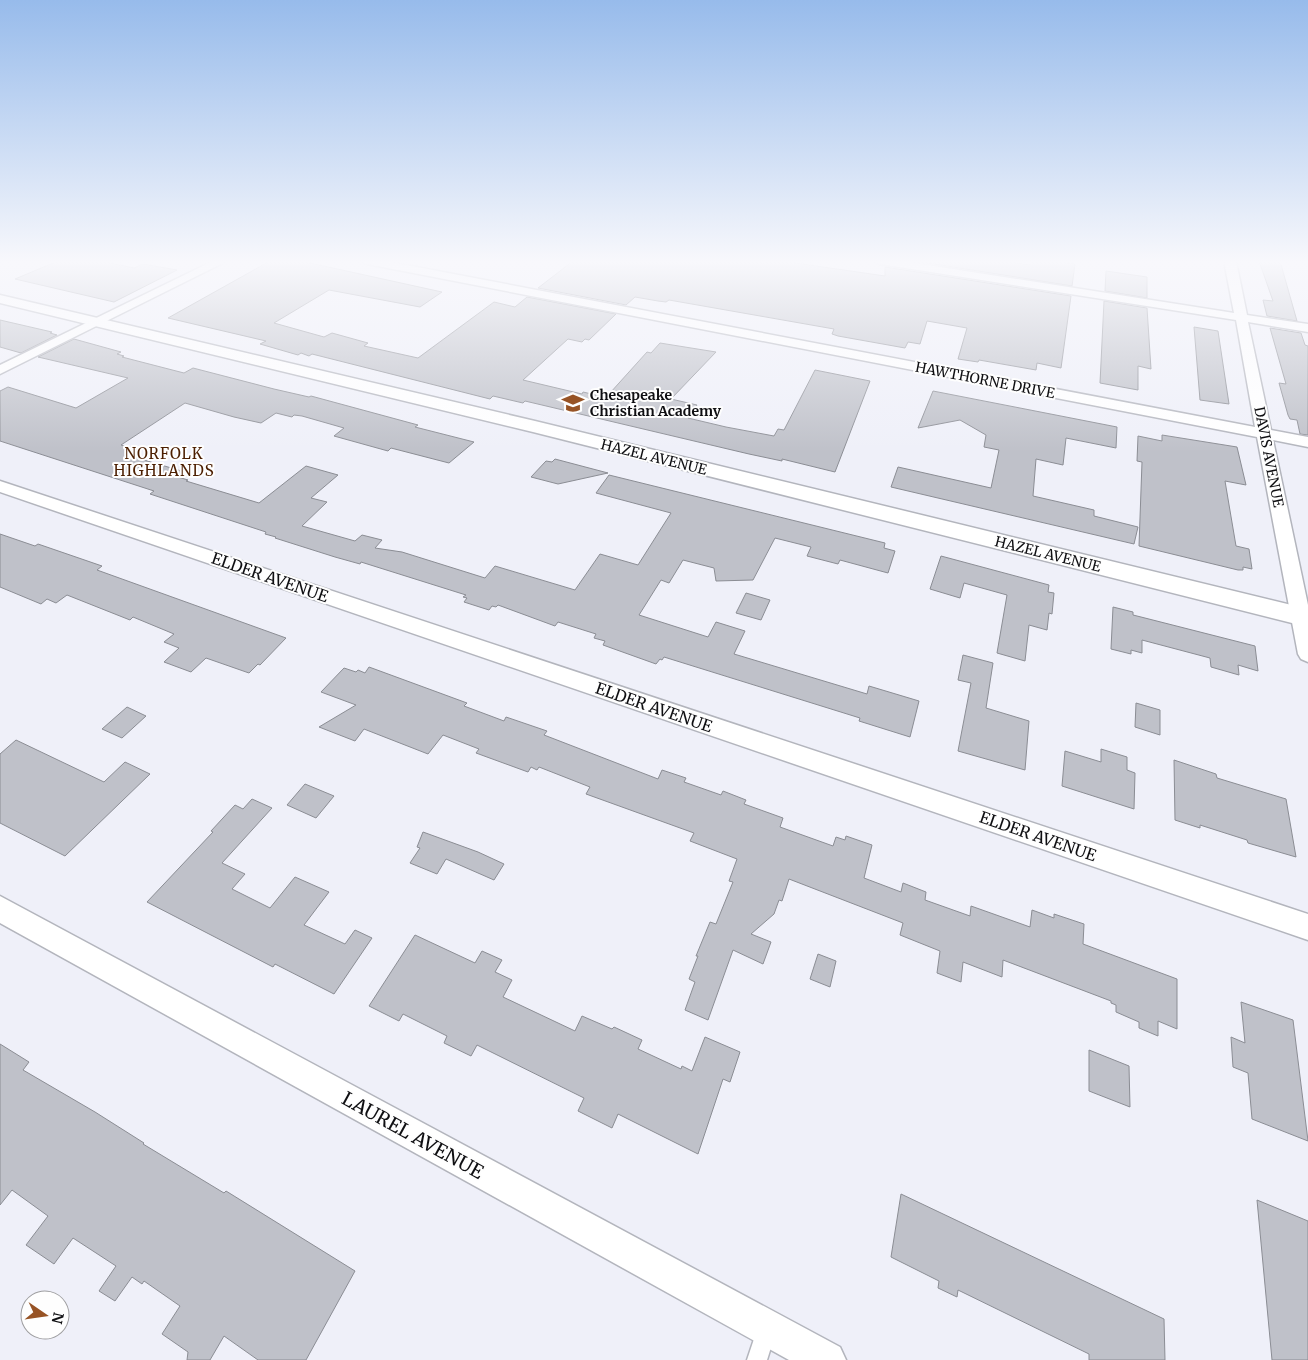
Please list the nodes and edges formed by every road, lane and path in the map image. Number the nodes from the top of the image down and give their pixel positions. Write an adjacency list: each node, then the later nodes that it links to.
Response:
1 (92, 324): 7 (street)
2 (107, 324): 11 (street, HAZEL AVENUE)
3 (698, 324): 8 (street, HAWTHORNE DRIVE)
4 (1242, 324): 8 (street, DAVIS AVENUE)
5 (1284, 324): 6 (street)
6 (1308, 328)
7 (0, 370)
8 (1264, 433): 9 (street, HAWTHORNE DRIVE); 11 (street, DAVIS AVENUE)
9 (1308, 442)
10 (0, 486): 14 (street, ELDER AVENUE)
11 (1304, 617): 12 (street, DAVIS AVENUE)
12 (1308, 654)
13 (0, 909): 15 (street, LAUREL AVENUE)
14 (1308, 927)
15 (767, 1328): 16 (lane); 17 (street, LAUREL AVENUE)
16 (757, 1360)
17 (827, 1360)

